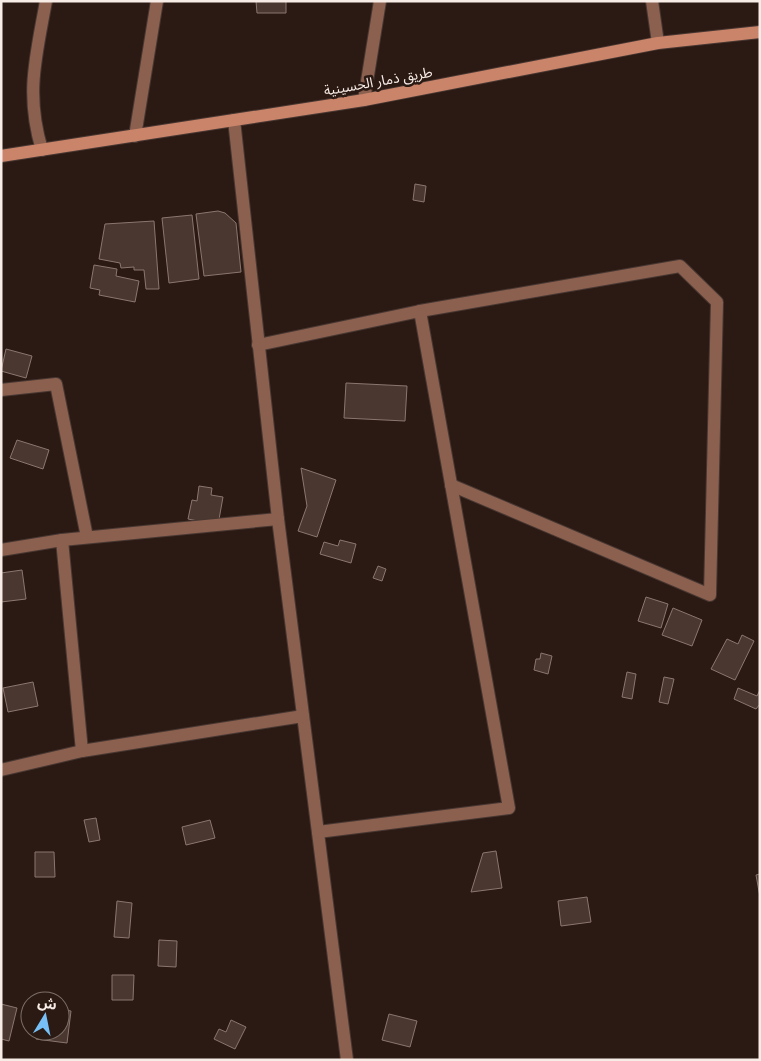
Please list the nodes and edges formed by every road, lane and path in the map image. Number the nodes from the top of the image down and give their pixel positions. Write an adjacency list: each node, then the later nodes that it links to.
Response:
1 (46, 1): 10 (street)
2 (157, 1): 9 (street)
3 (380, 1): 7 (street)
4 (652, 1): 6 (street)
5 (760, 32): 6 (main road, طريق ذمار الحسينية)
6 (658, 43): 7 (main road, طريق ذمار الحسينية)
7 (364, 100): 8 (main road, طريق ذمار الحسينية)
8 (234, 120): 9 (main road, طريق ذمار الحسينية); 13 (street)
9 (135, 136): 10 (main road, طريق ذمار الحسينية)
10 (42, 150): 11 (main road, طريق ذمار الحسينية)
11 (1, 156)
12 (420, 311): 13 (street); 15 (street); 15 (street)
13 (258, 345): 16 (street)
14 (1, 390): 17 (street)
15 (451, 485): 23 (street)
16 (278, 519): 17 (street); 20 (street)
17 (87, 537): 18 (street)
18 (62, 540): 19 (street); 21 (street)
19 (1, 550)
20 (303, 716): 21 (street); 23 (street)
21 (82, 751): 22 (street)
22 (1, 770)
23 (318, 832): 24 (street)
24 (347, 1060)

